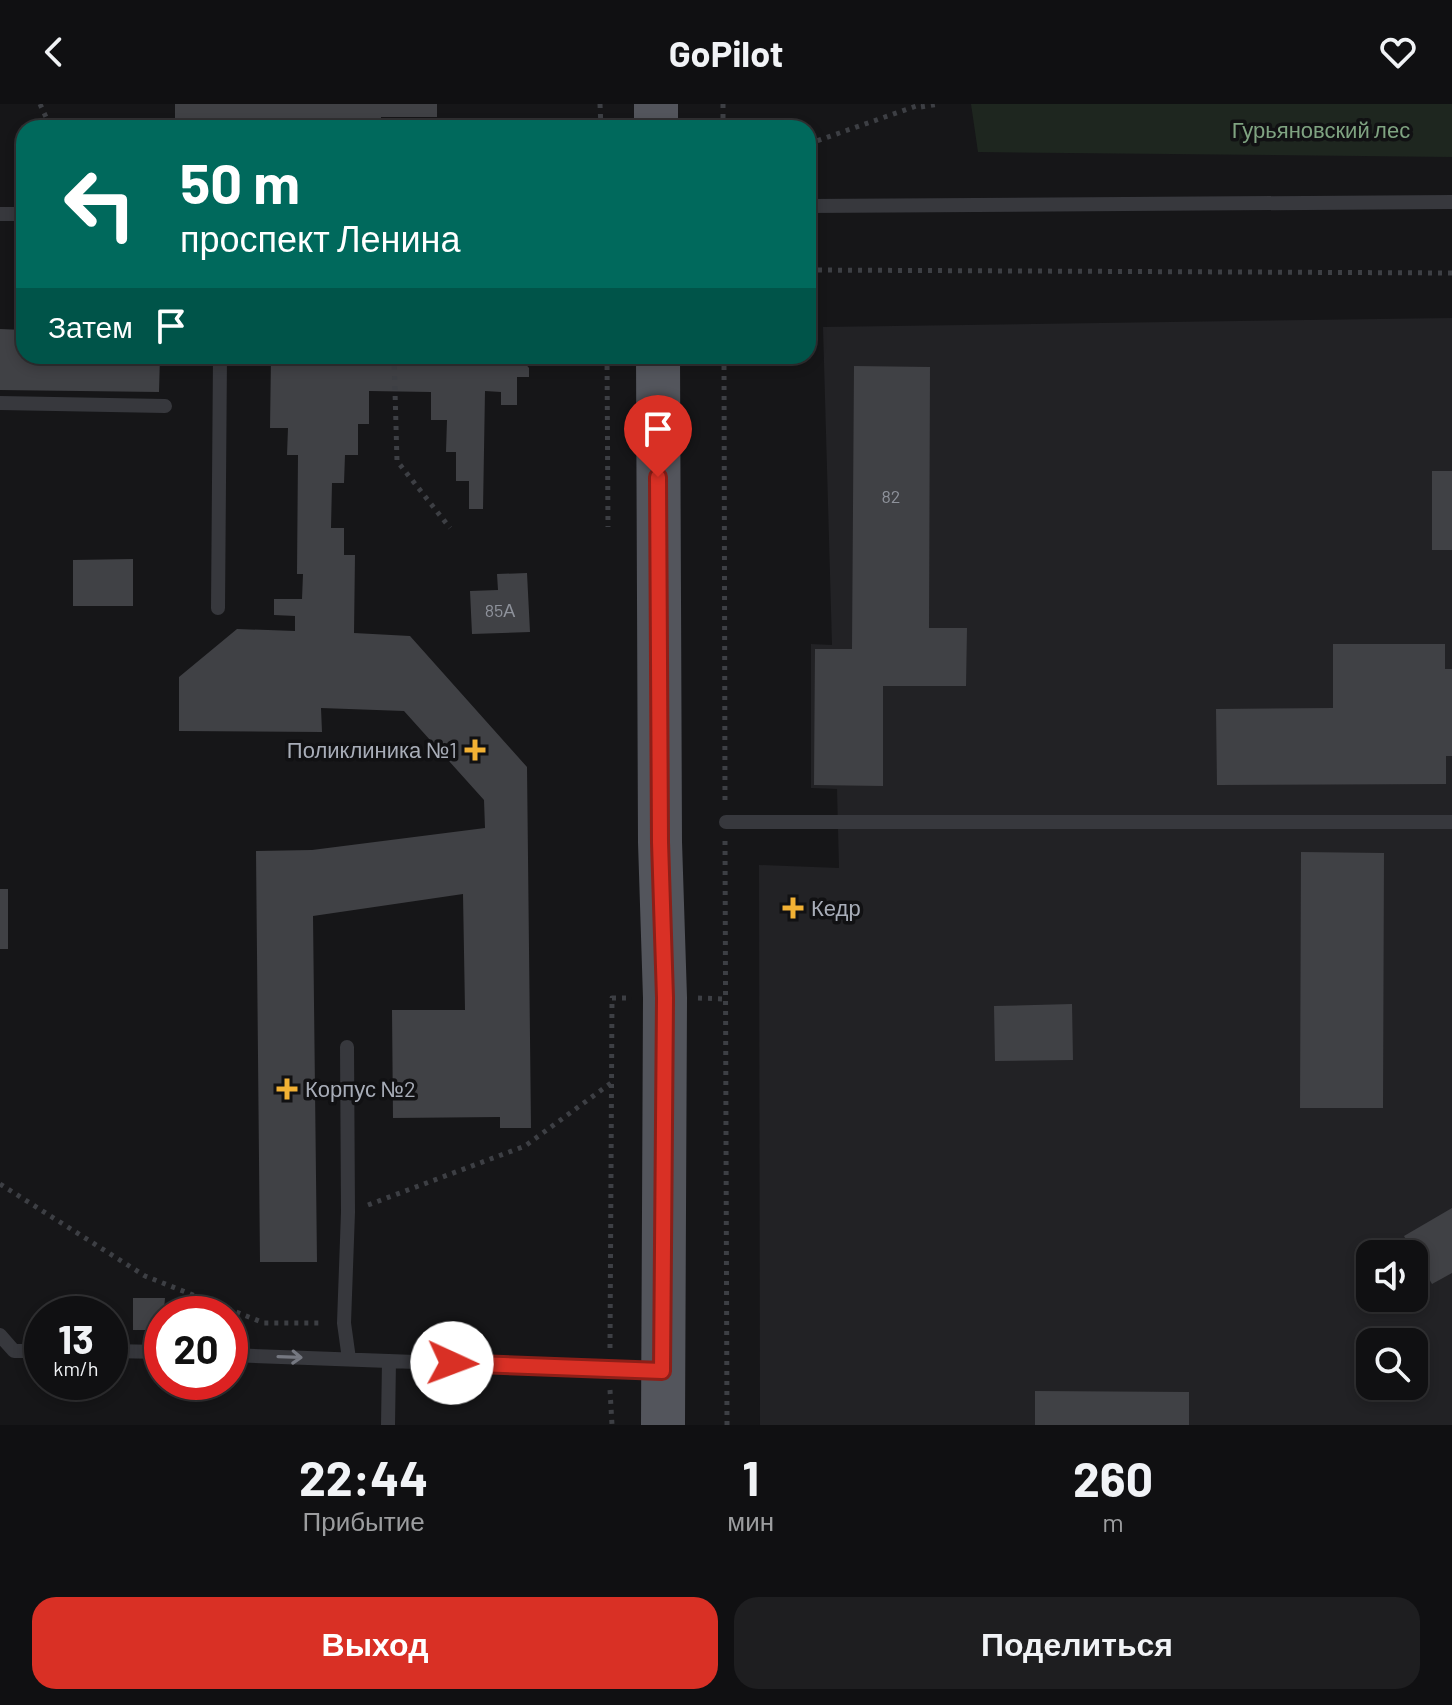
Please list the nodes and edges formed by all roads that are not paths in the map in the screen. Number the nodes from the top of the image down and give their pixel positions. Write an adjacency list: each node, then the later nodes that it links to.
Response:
1 (1452, 202): 2 (lane)
2 (816, 206)
3 (220, 364): 7 (lane)
4 (658, 364): 16 (main road)
5 (0, 403): 6 (lane)
6 (165, 406)
7 (218, 608)
8 (726, 822): 9 (lane)
9 (1452, 822)
10 (347, 1047): 14 (lane)
11 (0, 1335): 12 (lane)
12 (24, 1351)
13 (248, 1356): 14 (lane, one-way to 14)
14 (349, 1359): 15 (lane)
15 (389, 1361): 16 (lane); 17 (lane)
16 (662, 1371): 18 (main road)
17 (388, 1425)
18 (663, 1425)

